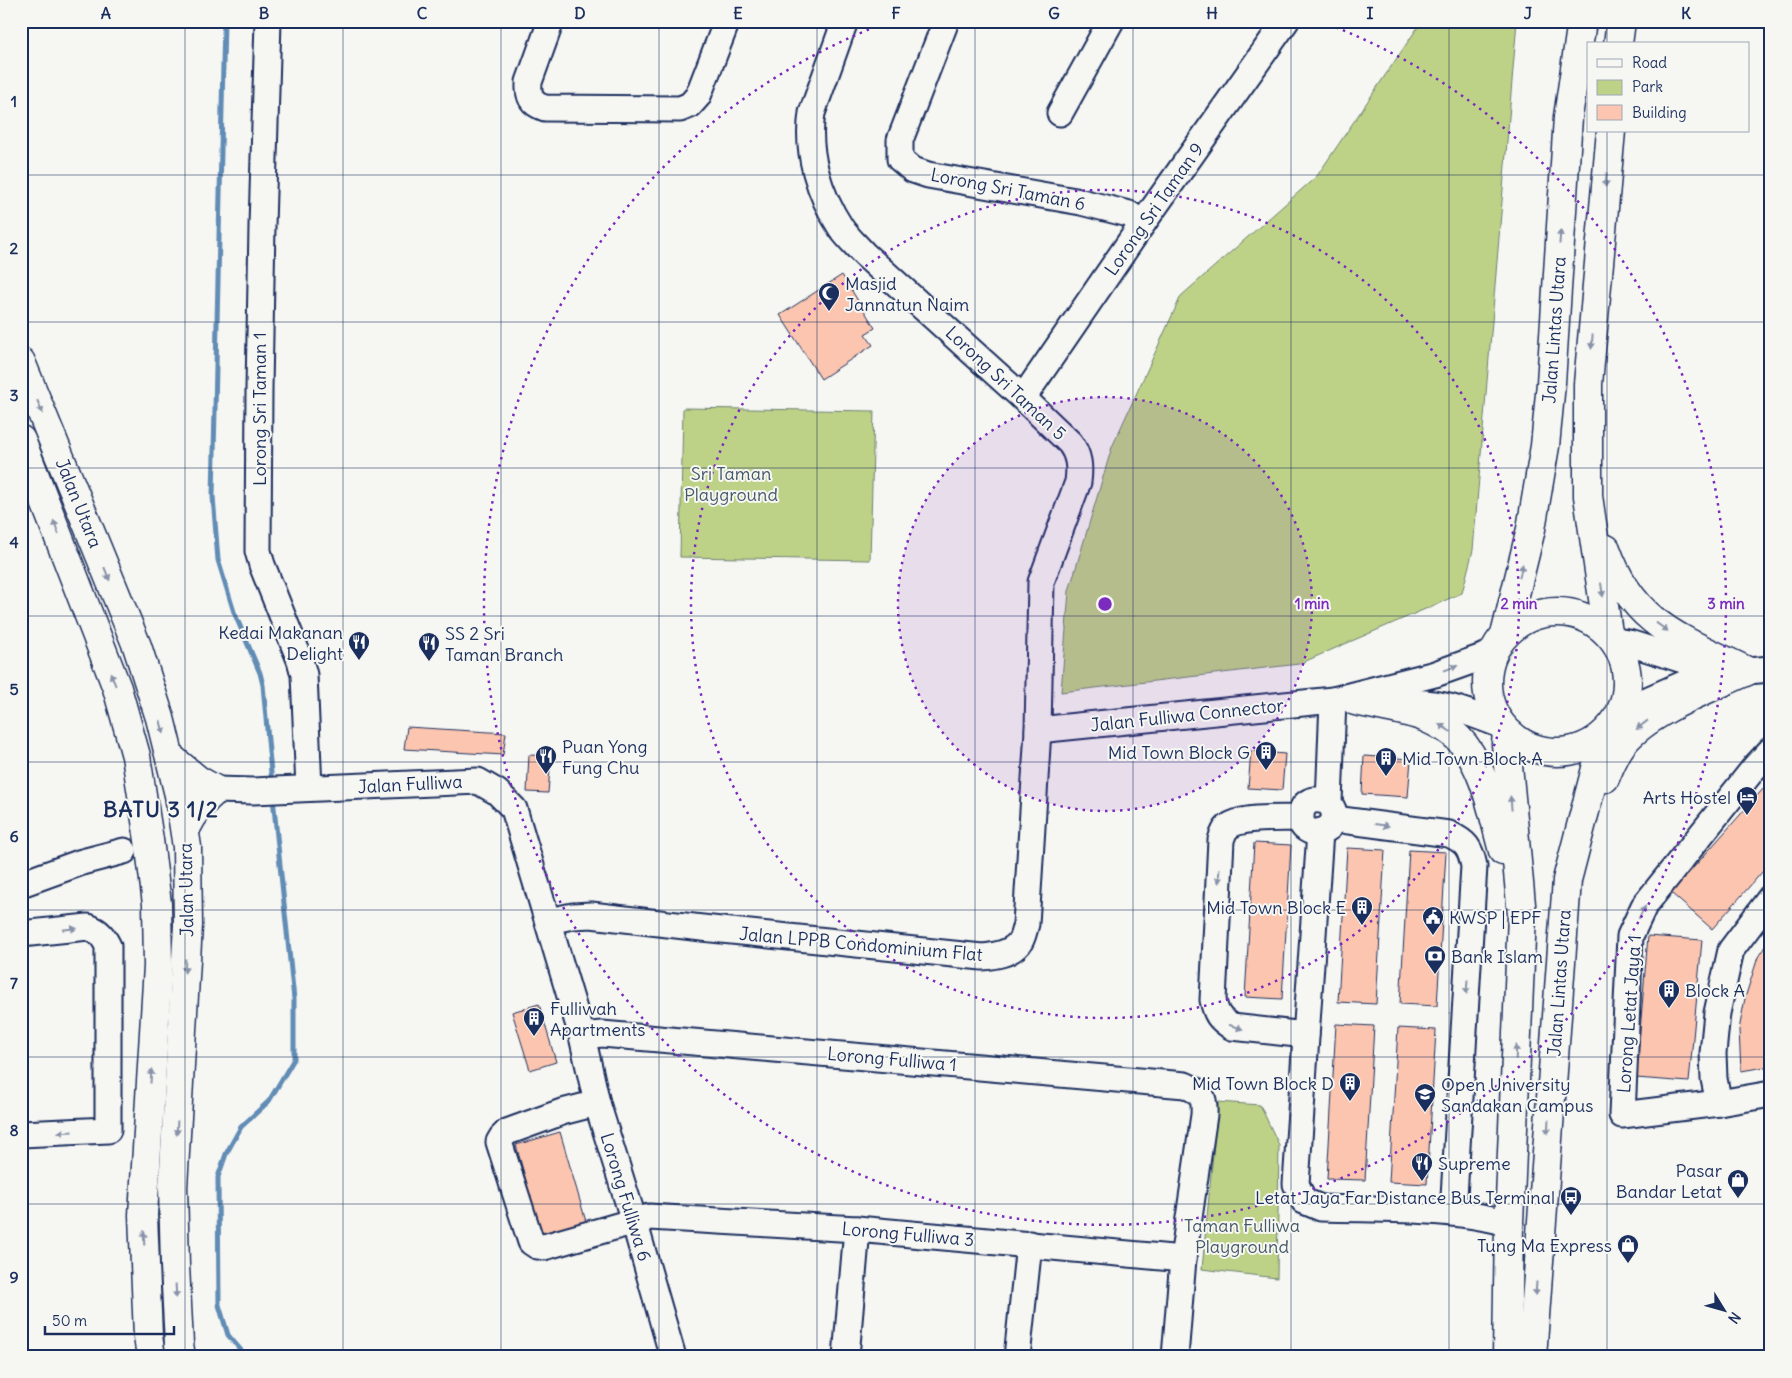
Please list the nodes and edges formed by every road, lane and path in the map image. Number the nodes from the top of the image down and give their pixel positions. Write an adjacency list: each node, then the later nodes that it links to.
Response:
1 (268, 21): 29 (street, Lorong Sri Taman 1)
2 (551, 21): 3 (street)
3 (727, 21)
4 (845, 21): 15 (street, Lorong Sri Taman 5)
5 (946, 21): 13 (street, Lorong Sri Taman 6)
6 (1111, 21): 11 (street)
7 (1286, 21): 13 (street, Lorong Sri Taman 9)
8 (1582, 21): 20 (main road, Jalan Lintas Utara, one-way to 8)
9 (1620, 21): 10 (main road)
10 (1618, 42)
11 (1060, 113)
12 (1611, 132): 17 (main road, one-way to 17)
13 (1143, 223): 15 (street, Lorong Sri Taman 9)
14 (21, 362): 28 (main road, Jalan Utara, one-way to 28)
15 (1023, 398): 18 (street, Lorong Sri Taman 5)
16 (21, 440): 31 (main road, Jalan Utara, one-way to 16)
17 (1588, 496): 19 (main road, one-way to 19); 22 (main road, one-way to 22)
18 (1041, 582): 26 (street, Jalan LPPB Condominium Flat)
19 (1612, 637): 20 (main road); 21 (street); 24 (main road)
20 (1499, 644): 23 (street, Jalan Fulliwa Connector, one-way to 20); 25 (main road)
21 (1715, 670): 22 (street); 24 (street)
22 (1759, 670): 36 (main road, one-way to 36)
23 (1336, 700): 25 (street, Jalan Fulliwa Connector); 26 (street, Jalan Fulliwa Connector); 33 (street); 40 (main road, one-way to 23)
24 (1612, 725): 25 (main road); 36 (main road, Jalan Lintas Utara)
25 (1504, 729): 40 (main road, one-way to 25)
26 (1038, 730): 41 (street, Jalan LPPB Condominium Flat)
27 (1771, 750): 47 (street, Lorong Letat Jaya 1, one-way to 27)
28 (170, 757): 30 (main road); 32 (main road, Jalan Utara)
29 (297, 789): 30 (street, Jalan Fulliwa); 41 (street, Jalan Fulliwa)
30 (216, 790): 32 (street, Jalan Fulliwa); 34 (main road)
31 (143, 794): 35 (street); 39 (main road, Jalan Utara)
32 (180, 796): 34 (main road, Jalan Utara); 39 (main road)
33 (1319, 815): 43 (street); 43 (street, one-way to 43); 49 (street, one-way to 49)
34 (185, 830): 56 (main road, Jalan Utara, one-way to 56)
35 (124, 851): 37 (street); 39 (street)
36 (1567, 880): 62 (main road, Jalan Lintas Utara, one-way to 62)
37 (21, 884)
38 (1771, 897): 47 (street)
39 (157, 904): 55 (main road, Jalan Utara, one-way to 39)
40 (1522, 915): 51 (main road, one-way to 40)
41 (548, 921): 44 (street, Jalan Fulliwa)
42 (21, 934): 48 (street, one-way to 48)
43 (1306, 1035): 49 (street)
44 (582, 1036): 46 (street, Lorong Fulliwa 6); 54 (street, Lorong Fulliwa 1)
45 (1771, 1094): 47 (street)
46 (597, 1103): 50 (street, Lorong Fulliwa 6); 50 (street, Lorong Fulliwa 3)
47 (1719, 1103)
48 (21, 1134)
49 (1453, 1213): 51 (street)
50 (634, 1221): 52 (street, Lorong Fulliwa 3); 57 (street, Lorong Fulliwa 6)
51 (1509, 1223): 61 (main road)
52 (858, 1229): 53 (street, Lorong Fulliwa 3); 58 (street)
53 (1028, 1244): 54 (street, Lorong Fulliwa 3); 59 (street)
54 (1183, 1259): 60 (street)
55 (151, 1357)
56 (181, 1357)
57 (673, 1357)
58 (846, 1357)
59 (1017, 1357)
60 (1175, 1357)
61 (1507, 1357)
62 (1532, 1357)

